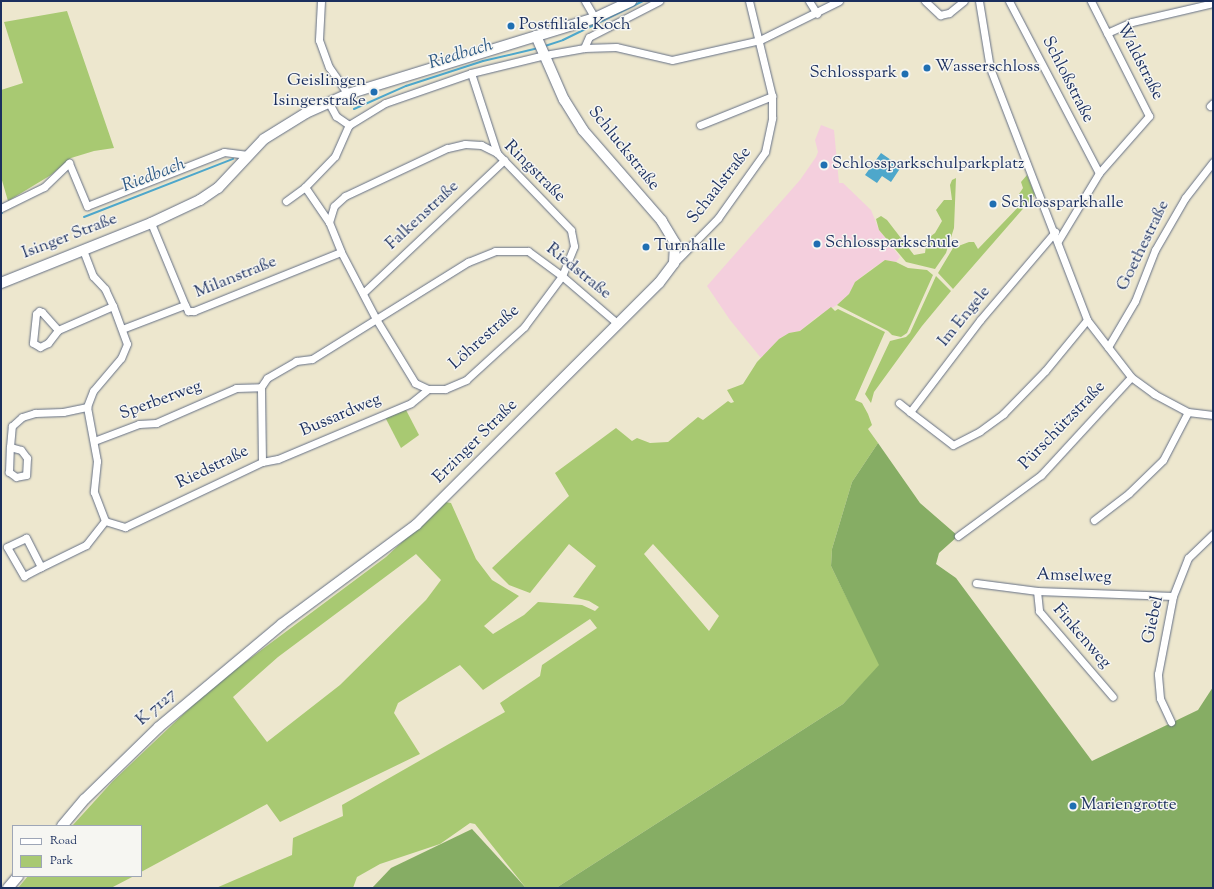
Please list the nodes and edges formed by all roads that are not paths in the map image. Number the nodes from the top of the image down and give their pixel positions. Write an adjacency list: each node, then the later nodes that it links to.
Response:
1 (320, 1): 21 (street)
2 (585, 1): 15 (street)
3 (632, 1): 15 (street, Isinger Straße)
4 (660, 1): 19 (street)
5 (749, 1): 17 (street, Schaalstraße)
6 (809, 1): 14 (street)
7 (839, 1): 14 (street)
8 (925, 1): 9 (street)
9 (964, 1)
10 (979, 1): 36 (street)
11 (1009, 1): 30 (street, Schloßstraße)
12 (1091, 1): 16 (street, Waldstraße)
13 (1213, 3): 16 (street)
14 (817, 14): 17 (street)
15 (595, 18): 18 (street, Isinger Straße)
16 (1107, 33): 30 (street, Waldstraße)
17 (760, 40): 19 (street); 22 (street, Schaalstraße)
18 (541, 46): 19 (street); 20 (street); 21 (street, Isinger Straße); 40 (street, Schluckstraße)
19 (584, 48)
20 (471, 73): 24 (street); 26 (street)
21 (348, 94): 23 (street, Isinger Straße)
22 (772, 96): 25 (street); 40 (street, Schaalstraße)
23 (329, 103): 24 (street); 27 (street, Isinger Straße)
24 (349, 125): 31 (street)
25 (700, 126)
26 (497, 153): 28 (street, Ringstraße); 34 (street, Ringstraße)
27 (248, 155): 33 (street); 35 (street, Isinger Straße)
28 (504, 160): 41 (street, Ringstraße); 43 (street, Falkenstraße)
29 (1213, 162): 51 (street, Goethestraße)
30 (1099, 173): 37 (street)
31 (305, 187): 32 (street); 34 (street)
32 (286, 201)
33 (1, 208)
34 (329, 222): 39 (street)
35 (151, 223): 38 (street, Isinger Straße); 44 (street)
36 (1055, 232): 37 (street); 57 (street, Im Engele)
37 (1058, 241): 47 (street)
38 (83, 250): 42 (street, Isinger Straße); 45 (street)
39 (341, 252): 43 (street); 44 (street, Milanstraße)
40 (674, 262): 48 (street, Erzinger Straße / K 7127)
41 (562, 276): 46 (street, Riedstraße); 48 (street, Riedstraße); 54 (street, Löhrestraße)
42 (1, 283)
43 (363, 293): 46 (street)
44 (185, 305): 49 (street, Milanstraße)
45 (113, 306): 49 (street); 50 (street)
46 (376, 319): 53 (street, Riedstraße); 54 (street)
47 (1087, 320): 51 (street); 57 (street)
48 (618, 324): 71 (street, Erzinger Straße / K 7127)
49 (122, 329): 56 (street)
50 (58, 330): 50 (street)
51 (1108, 347): 52 (street)
52 (1131, 377): 58 (street); 66 (street, Pürschützstraße)
53 (261, 387): 60 (street, Sperberweg); 62 (street, Riedstraße)
54 (428, 390): 62 (street, Bussardweg)
55 (900, 403): 57 (street)
56 (87, 406): 60 (street); 61 (street)
57 (910, 412)
58 (1188, 412): 59 (street); 63 (street)
59 (1213, 415)
60 (94, 441): 64 (street)
61 (10, 446)
62 (262, 462): 64 (street, Riedstraße)
63 (1094, 520)
64 (105, 521): 67 (street)
65 (1213, 534): 70 (street, Giebel)
66 (958, 536)
67 (41, 567): 67 (street)
68 (976, 583): 69 (street, Amselweg)
69 (1037, 591): 70 (street, Amselweg); 72 (street, Finkenweg)
70 (1173, 596): 73 (street, Giebel)
71 (282, 624): 74 (street, K 7127 / K 7127)
72 (1113, 697)
73 (1171, 722)
74 (63, 825)
75 (17, 877): 76 (street)
76 (8, 888)

